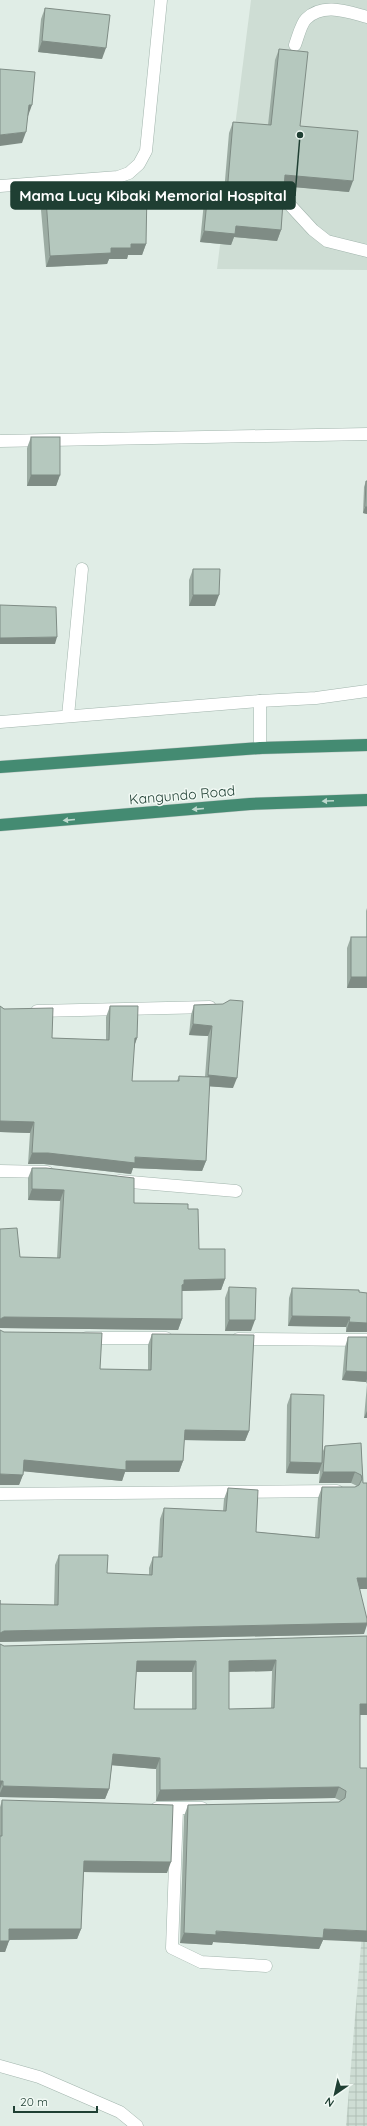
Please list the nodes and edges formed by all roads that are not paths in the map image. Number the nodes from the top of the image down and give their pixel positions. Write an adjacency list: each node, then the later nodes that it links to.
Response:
1 (160, 0): 4 (street)
2 (367, 17): 3 (street)
3 (295, 45)
4 (0, 186)
5 (290, 204): 6 (street)
6 (367, 251)
7 (367, 434): 8 (street)
8 (0, 441)
9 (82, 569): 12 (street)
10 (367, 691): 11 (street)
11 (260, 701): 12 (street); 15 (street)
12 (68, 716): 13 (street)
13 (0, 722)
14 (367, 745): 15 (highway)
15 (260, 748): 16 (highway)
16 (0, 767)
17 (367, 800): 18 (highway, Kangundo Road, one-way to 18)
18 (0, 826)
19 (219, 1007): 20 (street)
20 (24, 1011)
21 (0, 1171): 22 (street)
22 (58, 1174)
23 (104, 1180): 24 (street)
24 (236, 1191)
25 (77, 1337): 26 (street)
26 (179, 1338)
27 (226, 1339): 28 (street)
28 (367, 1340)
29 (351, 1490): 30 (street)
30 (0, 1494)
31 (146, 1808): 33 (street)
32 (216, 1808): 33 (street)
33 (177, 1809): 34 (street)
34 (266, 1966)
35 (0, 2066): 36 (street)
36 (137, 2126)

